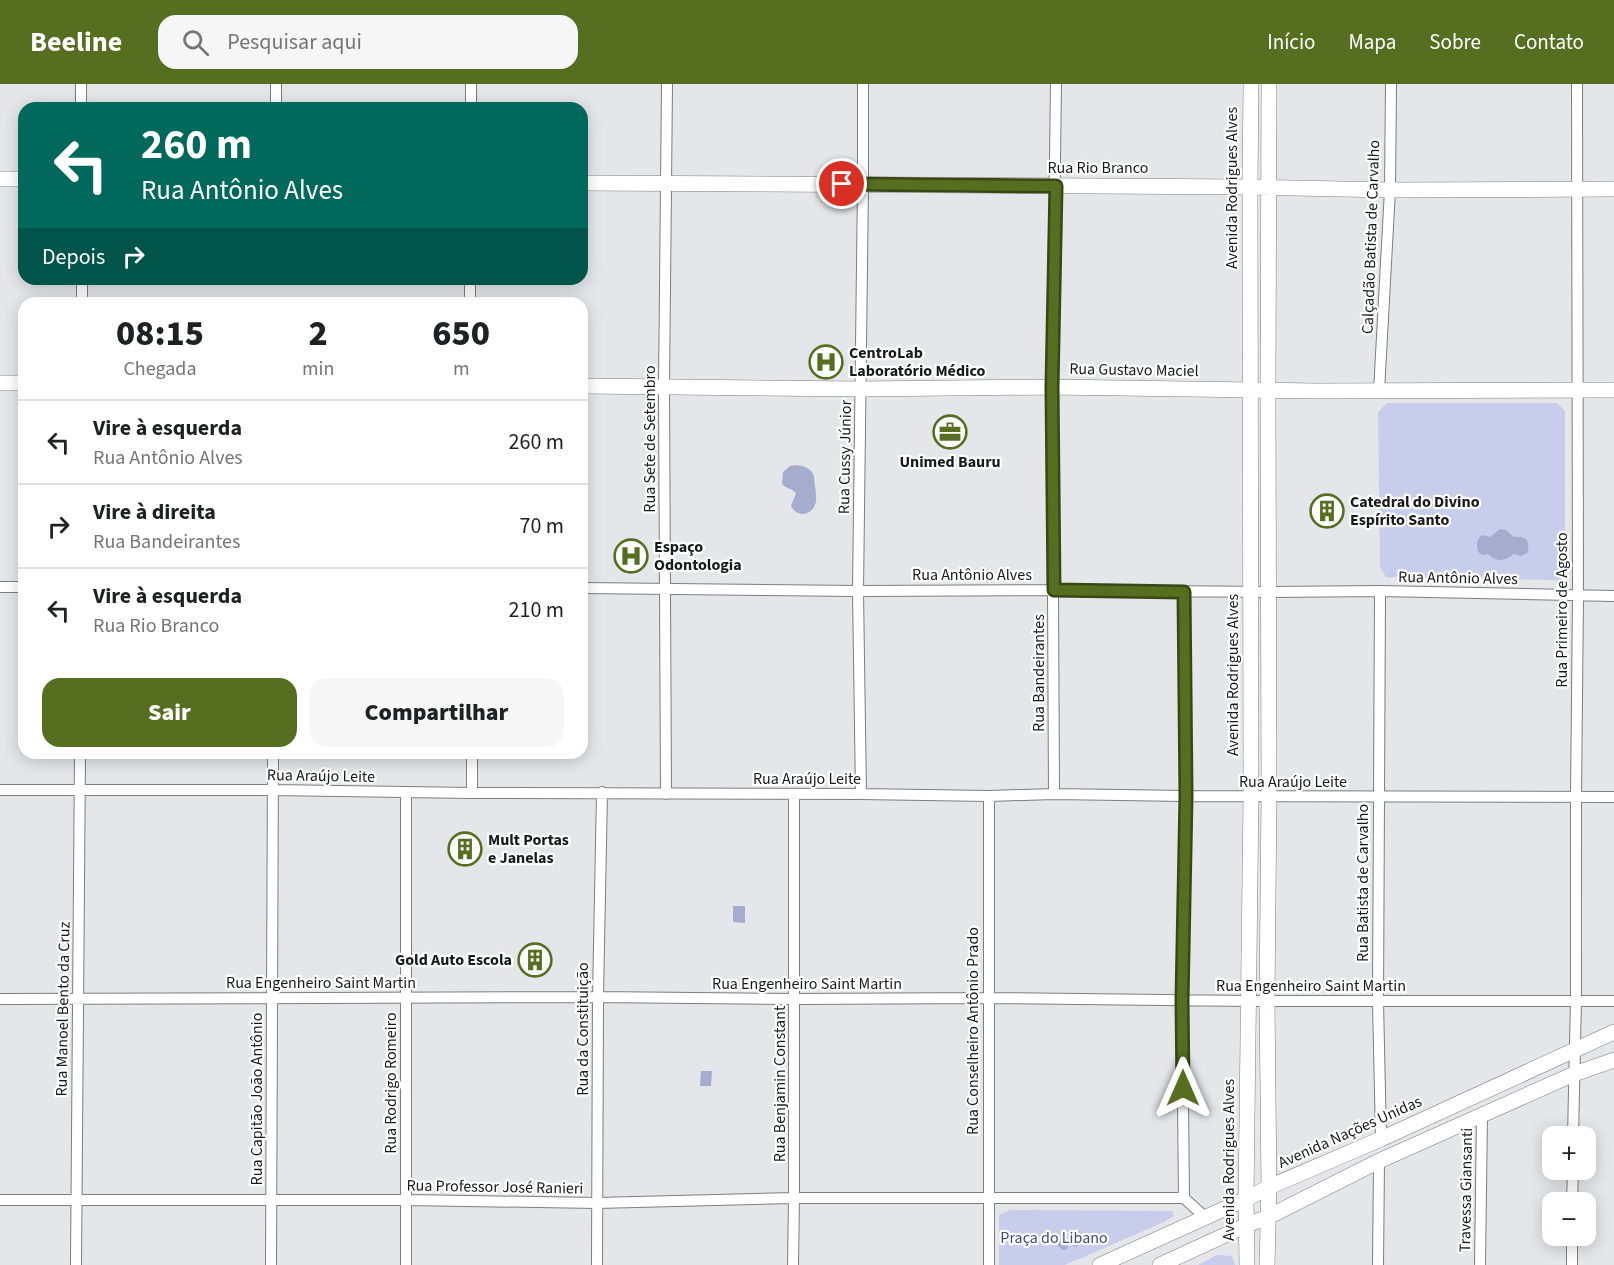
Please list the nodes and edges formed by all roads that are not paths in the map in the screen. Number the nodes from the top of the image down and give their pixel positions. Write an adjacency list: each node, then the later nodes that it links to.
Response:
1 (81, 84): 11 (street)
2 (276, 84): 12 (street)
3 (471, 84): 13 (street)
4 (667, 84): 17 (street, Rua Sete de Setembro)
5 (863, 84): 18 (street, Rua Cussy Júnior)
6 (1056, 84): 19 (street, Rua Bandeirantes)
7 (1251, 84): 20 (main road, Avenida Rodrigues Alves)
8 (1269, 84): 21 (main road)
9 (1391, 84): 24 (street, Calçadão Batista de Carvalho)
10 (1577, 84): 22 (street, Rua Primeiro de Agosto)
11 (81, 102)
12 (276, 102)
13 (471, 102)
14 (0, 179): 15 (main road)
15 (18, 179)
16 (588, 183): 17 (main road, Rua Rio Branco)
17 (666, 184): 18 (main road, Rua Rio Branco); 28 (street, Rua Sete de Setembro)
18 (863, 184): 19 (main road, Rua Rio Branco); 30 (street, Rua Cussy Júnior)
19 (1056, 186): 20 (main road, Rua Rio Branco); 29 (street, Rua Bandeirantes)
20 (1250, 187): 21 (main road, Rua Rio Branco); 31 (main road, Avenida Rodrigues Alves)
21 (1269, 188): 24 (main road, Rua Rio Branco); 34 (main road)
22 (1578, 189): 23 (main road, Rua Rio Branco); 24 (main road, Rua Rio Branco); 32 (street, Rua Primeiro de Agosto)
23 (1614, 189)
24 (1390, 190): 35 (street, Calçadão Batista de Carvalho)
25 (0, 383): 26 (main road)
26 (18, 383)
27 (588, 386): 28 (main road, Rua Gustavo Maciel)
28 (664, 387): 30 (main road, Rua Gustavo Maciel); 39 (street, Rua Sete de Setembro)
29 (1052, 387): 30 (main road, Rua Gustavo Maciel); 31 (main road, Rua Gustavo Maciel); 40 (street, Rua Bandeirantes)
30 (861, 389): 41 (street, Rua Cussy Júnior)
31 (1250, 389): 34 (main road, Rua Gustavo Maciel); 44 (main road, Avenida Rodrigues Alves)
32 (1577, 390): 33 (main road, Rua Gustavo Maciel); 35 (main road, Rua Gustavo Maciel); 46 (street, Rua Primeiro de Agosto)
33 (1614, 390)
34 (1268, 391): 35 (main road, Rua Gustavo Maciel); 45 (main road)
35 (1379, 391)
36 (0, 587): 37 (street)
37 (18, 587)
38 (588, 588): 39 (street, Rua Antônio Alves)
39 (666, 588): 41 (street, Rua Antônio Alves); 57 (street, Rua Sete de Setembro)
40 (1054, 590): 41 (street, Rua Antônio Alves); 43 (street, Rua Antônio Alves); 60 (street, Rua Bandeirantes)
41 (858, 591): 59 (street, Rua Cussy Júnior)
42 (1380, 591): 45 (street, Rua Antônio Alves); 46 (street, Rua Antônio Alves); 65 (street, Rua Batista de Carvalho)
43 (1184, 592): 44 (street, Rua Antônio Alves); 62 (street)
44 (1250, 592): 45 (street, Rua Antônio Alves); 63 (main road, Avenida Rodrigues Alves)
45 (1268, 592): 64 (main road)
46 (1578, 596): 47 (street, Rua Antônio Alves); 66 (street, Rua Primeiro de Agosto)
47 (1614, 596)
48 (80, 759): 52 (street, Rua Manoel Bento da Cruz)
49 (273, 759): 53 (street, Rua Capitão João Antônio)
50 (472, 759): 56 (street)
51 (0, 790): 52 (street, Rua Araújo Leite)
52 (80, 790): 53 (street, Rua Araújo Leite); 73 (street, Rua Manoel Bento da Cruz)
53 (272, 790): 54 (street, Rua Araújo Leite); 69 (street, Rua Capitão João Antônio)
54 (406, 792): 56 (street, Rua Araújo Leite); 70 (street, Rua Rodrigo Romeiro)
55 (602, 792): 56 (street, Rua Araújo Leite); 57 (street, Rua Araújo Leite); 68 (street, Rua da Constituição)
56 (472, 793)
57 (666, 794): 58 (street, Rua Araújo Leite)
58 (794, 794): 59 (street, Rua Araújo Leite); 74 (street, Rua Benjamin Constant)
59 (861, 794): 61 (street, Rua Araújo Leite)
60 (1054, 794): 61 (street, Rua Araújo Leite); 62 (street, Rua Araújo Leite)
61 (988, 796): 71 (street, Rua Conselheiro Antônio Prado)
62 (1186, 796): 63 (street, Rua Araújo Leite); 75 (street)
63 (1251, 796): 64 (street, Rua Araújo Leite); 78 (main road, Avenida Rodrigues Alves)
64 (1269, 796): 65 (street, Rua Araújo Leite); 76 (main road)
65 (1378, 797): 66 (street, Rua Araújo Leite); 79 (street, Rua Batista de Carvalho)
66 (1576, 797): 67 (street, Rua Araújo Leite); 77 (street, Rua Primeiro de Agosto)
67 (1614, 797)
68 (598, 997): 70 (street, Rua Engenheiro Saint Martin); 74 (street, Rua Engenheiro Saint Martin); 98 (street, Rua da Constituição)
69 (272, 998): 70 (street, Rua Engenheiro Saint Martin); 73 (street, Rua Engenheiro Saint Martin); 96 (street, Rua Capitão João Antônio)
70 (406, 998): 97 (street, Rua Rodrigo Romeiro)
71 (988, 998): 74 (street, Rua Engenheiro Saint Martin); 75 (street, Rua Engenheiro Saint Martin); 92 (street, Rua Conselheiro Antônio Prado)
72 (0, 999): 73 (street, Rua Engenheiro Saint Martin)
73 (78, 999): 95 (street, Rua Manoel Bento da Cruz)
74 (795, 999): 90 (street, Rua Benjamin Constant)
75 (1182, 1000): 78 (street, Rua Engenheiro Saint Martin); 91 (street)
76 (1267, 1000): 78 (street, Rua Engenheiro Saint Martin); 79 (street, Rua Engenheiro Saint Martin); 89 (main road)
77 (1576, 1000): 79 (street, Rua Engenheiro Saint Martin); 80 (street, Rua Engenheiro Saint Martin); 82 (street, Rua Primeiro de Agosto)
78 (1249, 1001): 93 (main road, Avenida Rodrigues Alves)
79 (1378, 1001): 87 (street, Rua Batista de Carvalho)
80 (1614, 1001)
81 (1614, 1032): 82 (main road, Avenida Nações Unidas)
82 (1576, 1050): 84 (street, Rua Primeiro de Agosto); 87 (main road, Avenida Nações Unidas)
83 (1614, 1060): 84 (main road)
84 (1574, 1074): 85 (main road); 86 (street, Rua Primeiro de Agosto)
85 (1482, 1115): 88 (main road); 114 (street, Travessa Giansanti)
86 (1573, 1126)
87 (1381, 1139): 89 (main road, Avenida Nações Unidas)
88 (1379, 1161): 99 (main road); 113 (street)
89 (1269, 1187): 93 (main road, Avenida Nações Unidas); 99 (main road)
90 (794, 1198): 92 (street, Rua Professor José Ranieri); 98 (street, Rua Professor José Ranieri); 107 (street, Rua Benjamin Constant)
91 (1184, 1198): 92 (street); 100 (street)
92 (989, 1199): 108 (street, Rua Conselheiro Antônio Prado)
93 (1246, 1199): 100 (main road, Avenida Nações Unidas); 101 (main road, Avenida Rodrigues Alves)
94 (0, 1200): 95 (street, Rua Professor José Ranieri)
95 (75, 1200): 96 (street, Rua Professor José Ranieri); 103 (street, Rua Manoel Bento da Cruz)
96 (272, 1200): 97 (street, Rua Professor José Ranieri); 104 (street, Rua Capitão João Antônio)
97 (407, 1200): 98 (street, Rua Professor José Ranieri); 105 (street, Rua Rodrigo Romeiro)
98 (597, 1203): 106 (street, Rua da Constituição)
99 (1268, 1217): 101 (main road); 112 (main road)
100 (1206, 1218): 109 (main road, Avenida Nações Unidas)
101 (1247, 1225): 110 (main road); 111 (main road, Avenida Rodrigues Alves)
102 (1572, 1246): 115 (street)
103 (76, 1265)
104 (271, 1265)
105 (406, 1265)
106 (597, 1265)
107 (793, 1265)
108 (989, 1265)
109 (1100, 1265)
110 (1160, 1265)
111 (1247, 1265)
112 (1268, 1265)
113 (1377, 1265)
114 (1480, 1265)
115 (1572, 1265)

